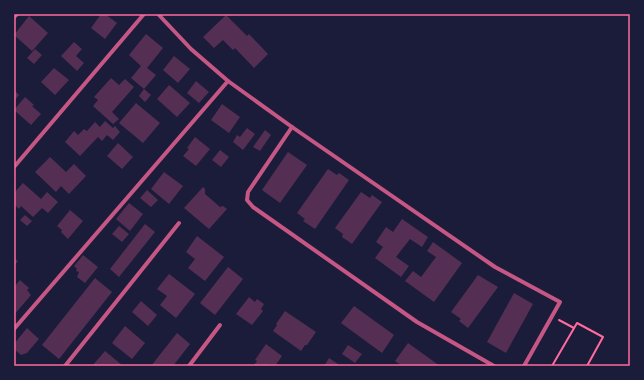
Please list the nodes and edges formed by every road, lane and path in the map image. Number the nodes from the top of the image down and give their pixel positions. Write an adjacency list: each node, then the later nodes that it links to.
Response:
1 (17, 14): 4 (street)
2 (144, 14): 7 (street)
3 (158, 14): 5 (street)
4 (14, 17)
5 (228, 81): 6 (street); 12 (street)
6 (292, 127): 9 (street); 15 (street)
7 (14, 167)
8 (179, 223): 13 (street)
9 (552, 316): 11 (path); 16 (street)
10 (220, 325): 14 (street)
11 (574, 328): 17 (path); 18 (path)
12 (14, 329)
13 (65, 366)
14 (189, 366)
15 (494, 366)
16 (524, 366)
17 (552, 366)
18 (587, 366)

